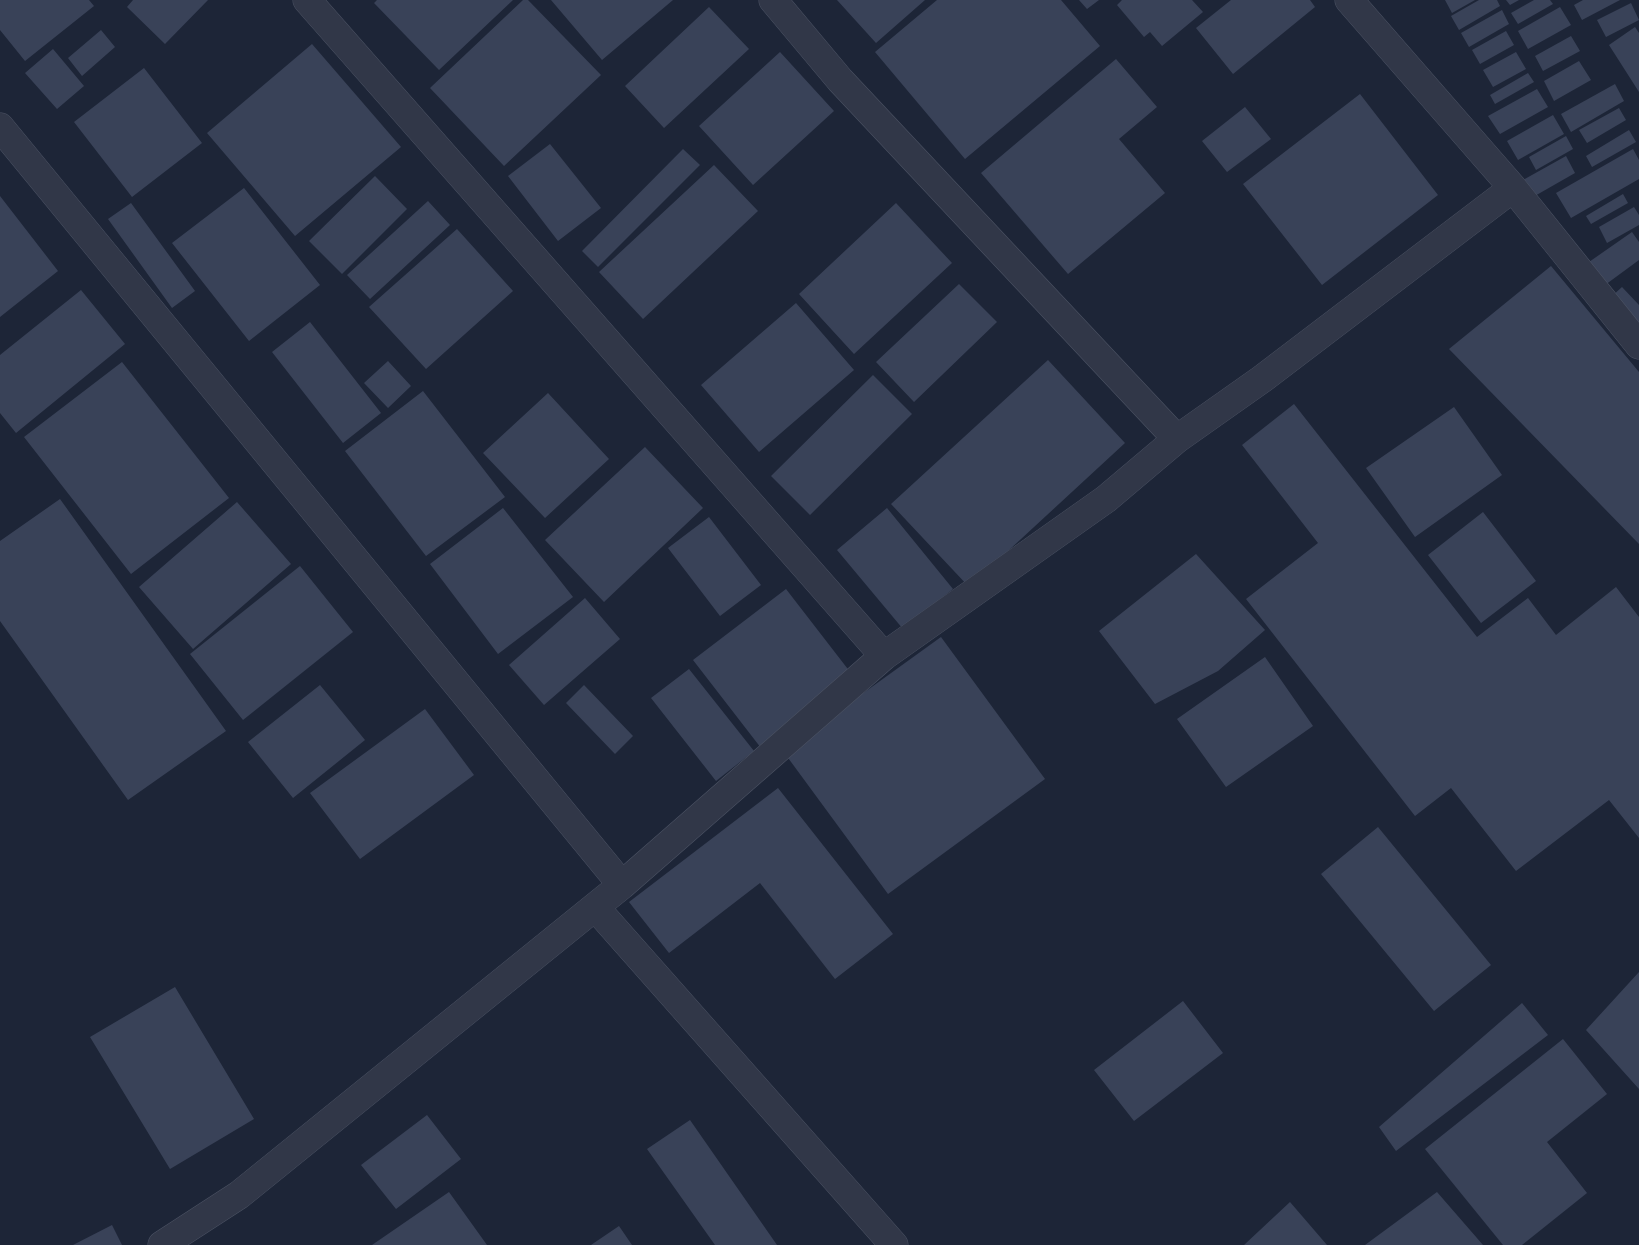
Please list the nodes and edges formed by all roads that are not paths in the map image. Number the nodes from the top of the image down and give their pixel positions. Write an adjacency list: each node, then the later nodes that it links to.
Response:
1 (307, 0): 8 (street)
2 (773, 0): 7 (street)
3 (1349, 0): 5 (street)
4 (0, 128): 9 (street)
5 (1513, 188): 6 (street); 7 (street)
6 (1639, 345)
7 (1176, 439): 8 (street)
8 (884, 656): 9 (street)
9 (622, 885): 10 (street)
10 (595, 907): 11 (street); 12 (street)
11 (162, 1245)
12 (894, 1245)

